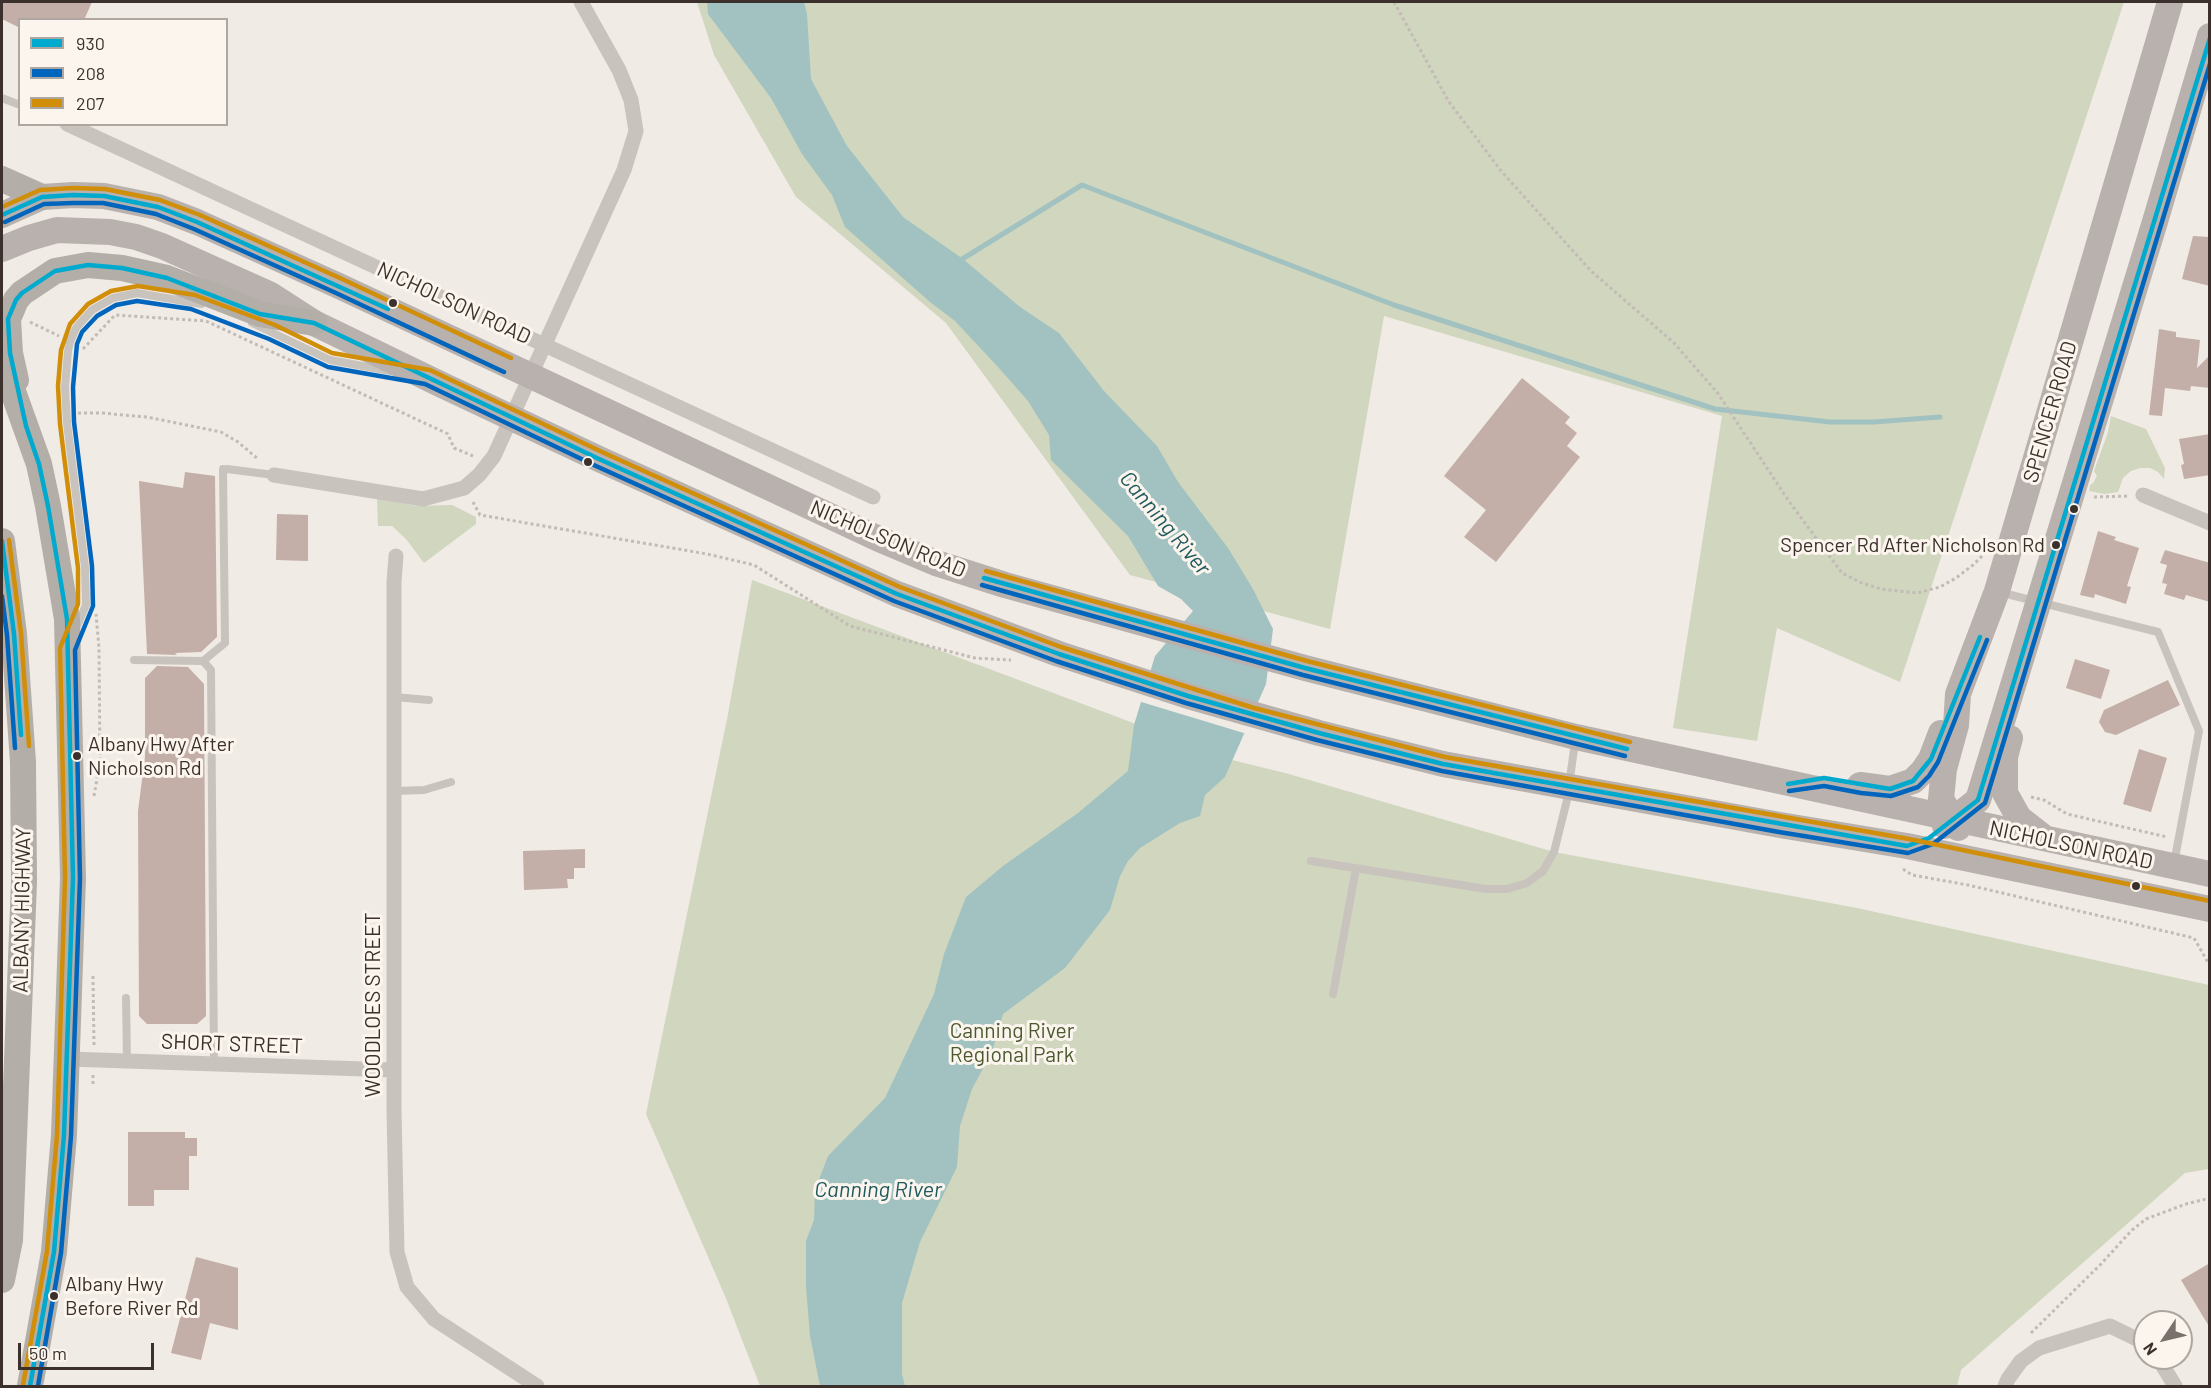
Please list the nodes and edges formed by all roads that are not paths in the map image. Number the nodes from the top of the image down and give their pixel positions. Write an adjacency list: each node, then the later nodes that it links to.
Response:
1 (581, 2): 14 (street)
2 (2170, 2): 7 (main road, SPENCER ROAD)
3 (2186, 2): 7 (main road)
4 (2210, 36): 27 (main road, SPENCER ROAD)
5 (2, 98): 6 (lane)
6 (18, 104)
7 (2137, 117): 26 (main road, SPENCER ROAD)
8 (71, 126): 14 (street, NICHOLSON ROAD)
9 (2, 179): 10 (highway)
10 (42, 197): 11 (main road, NICHOLSON ROAD); 16 (main road, NICHOLSON ROAD)
11 (2, 215)
12 (2, 249): 13 (main road, NICHOLSON ROAD)
13 (314, 323): 17 (main road, NICHOLSON ROAD); 19 (highway)
14 (544, 345): 16 (street); 22 (street, NICHOLSON ROAD)
15 (2, 361): 19 (highway)
16 (530, 376): 18 (street, NICHOLSON ROAD); 34 (main road, NICHOLSON ROAD)
17 (427, 378): 18 (main road, NICHOLSON ROAD); 28 (lane)
18 (511, 417): 20 (street, NICHOLSON ROAD); 37 (main road, NICHOLSON ROAD)
19 (26, 426): 28 (highway)
20 (274, 475): 30 (lane)
21 (2143, 495): 23 (street)
22 (873, 497)
23 (2210, 523)
24 (2, 541): 54 (highway, ALBANY HIGHWAY)
25 (396, 556): 32 (street, WOODLOES STREET)
26 (1997, 591): 27 (lane); 31 (main road, SPENCER ROAD)
27 (2038, 603): 39 (main road, SPENCER ROAD); 40 (main road); 44 (lane)
28 (68, 649): 50 (highway)
29 (134, 660): 30 (lane)
30 (203, 661): 52 (lane)
31 (1958, 694): 36 (main road); 39 (main road, SPENCER ROAD)
32 (394, 698): 33 (lane); 38 (street, WOODLOES STREET)
33 (429, 700)
34 (1576, 737): 36 (main road, NICHOLSON ROAD); 37 (lane)
35 (451, 782): 38 (lane)
36 (1789, 784): 39 (main road, NICHOLSON ROAD)
37 (1568, 787): 41 (main road, NICHOLSON ROAD); 45 (lane)
38 (394, 791): 53 (street, WOODLOES STREET)
39 (1953, 819): 40 (main road, NICHOLSON ROAD); 41 (main road, SPENCER ROAD); 42 (main road, SPENCER ROAD)
40 (2046, 840): 44 (main road, NICHOLSON ROAD)
41 (1907, 846): 42 (main road, NICHOLSON ROAD)
42 (1975, 860): 47 (main road, NICHOLSON ROAD)
43 (1311, 861): 45 (lane)
44 (2173, 867): 46 (main road, NICHOLSON ROAD)
45 (1356, 868): 48 (lane)
46 (2210, 874)
47 (2210, 909)
48 (1333, 994)
49 (126, 999): 51 (lane)
50 (68, 1059): 51 (street, SHORT STREET); 57 (highway)
51 (127, 1061): 52 (street, SHORT STREET)
52 (214, 1064): 53 (street, SHORT STREET)
53 (394, 1070): 58 (street, WOODLOES STREET)
54 (2, 1280)
55 (2133, 1337): 59 (street)
56 (2165, 1370): 60 (street)
57 (30, 1386)
58 (537, 1386)
59 (2005, 1386)
60 (2175, 1386)

